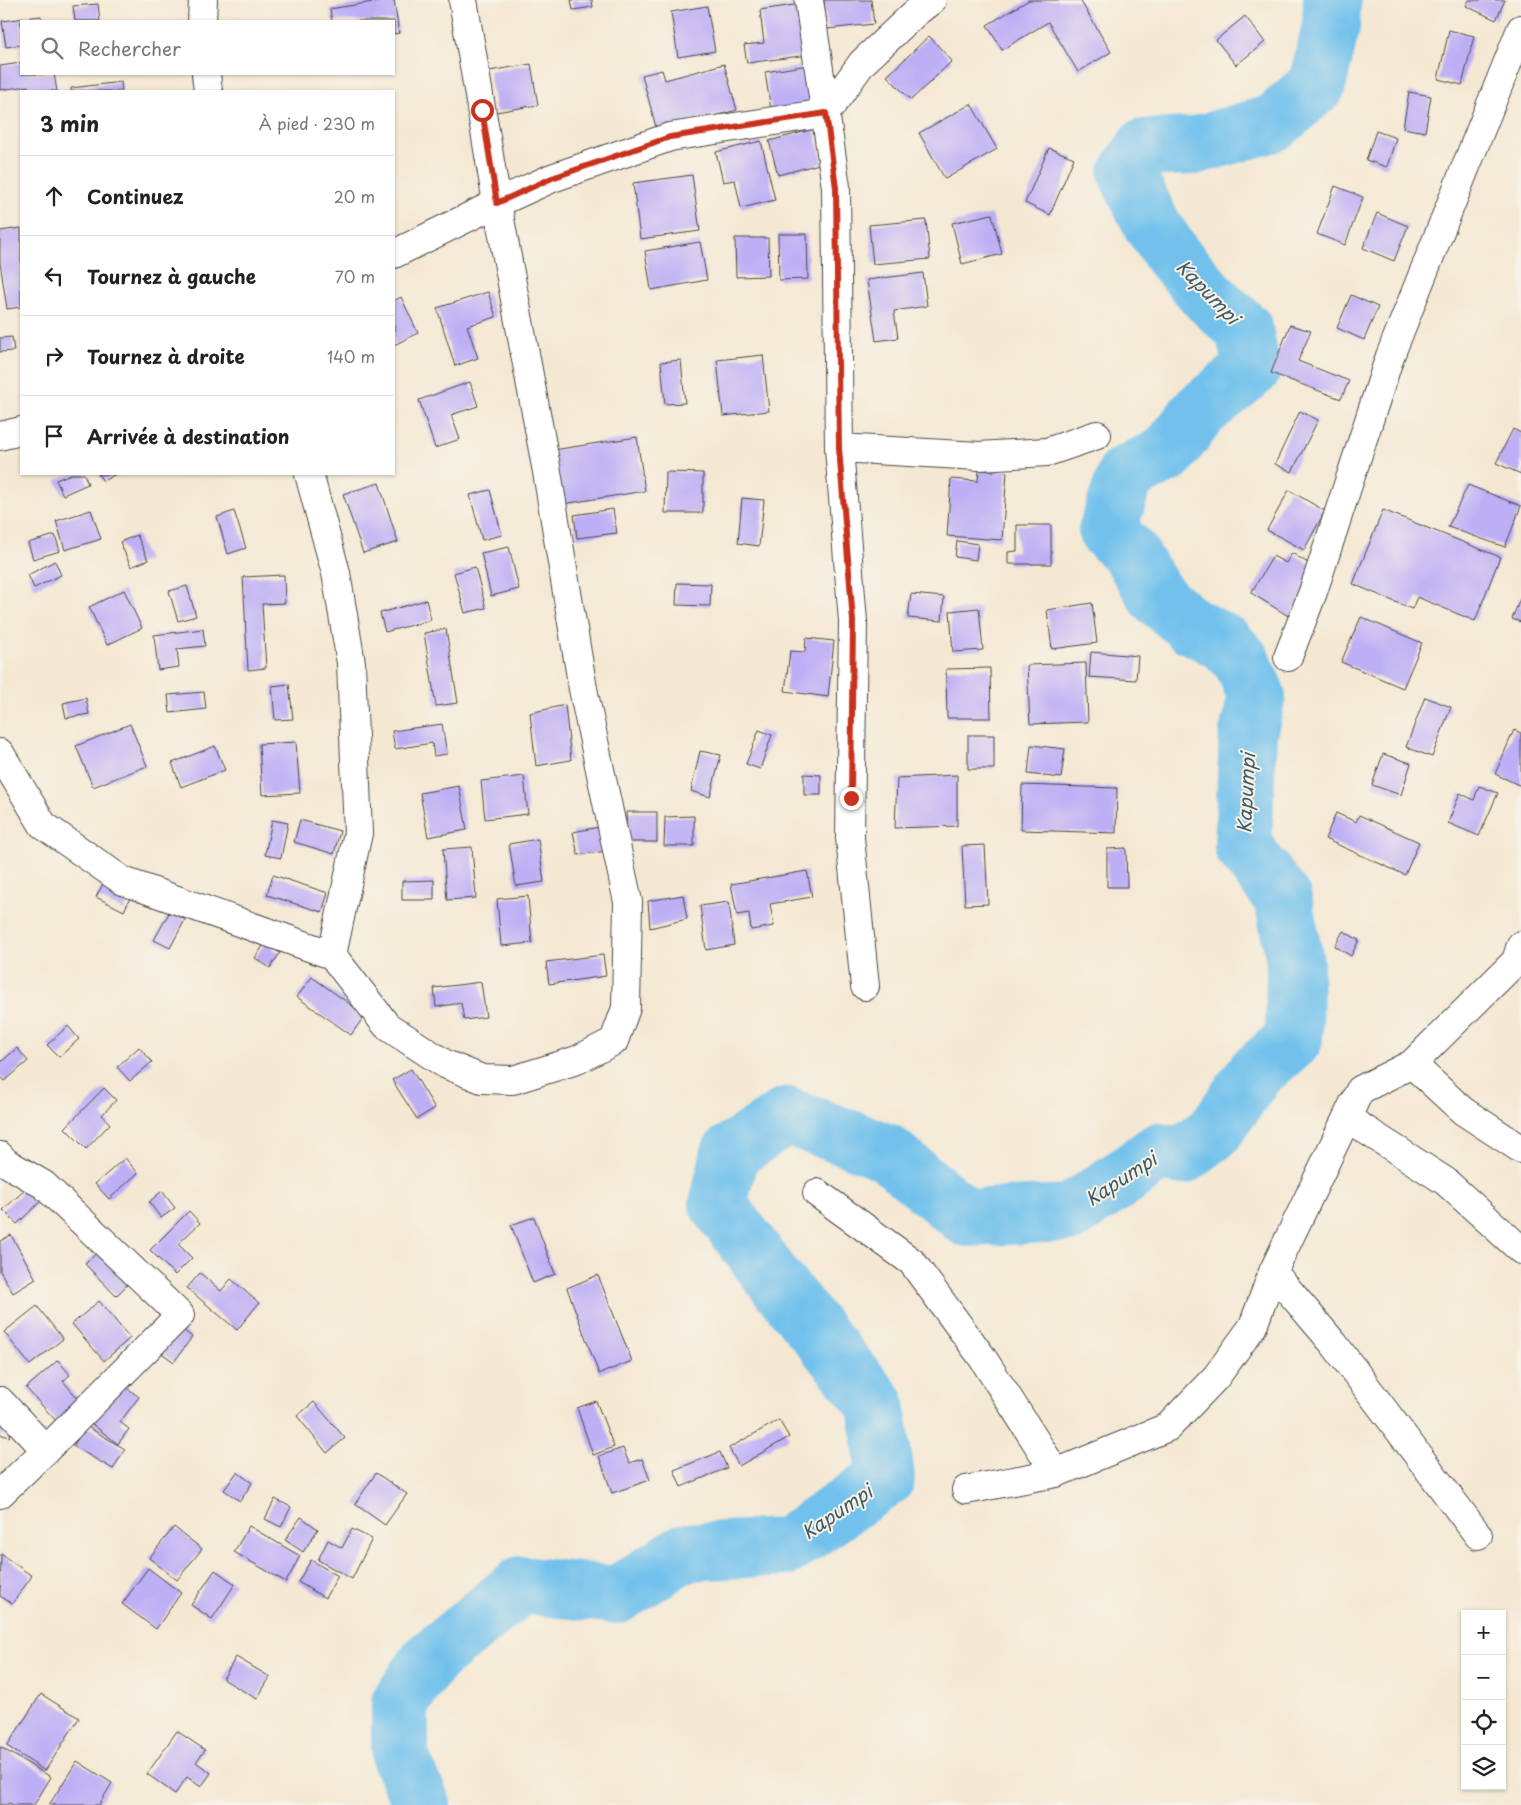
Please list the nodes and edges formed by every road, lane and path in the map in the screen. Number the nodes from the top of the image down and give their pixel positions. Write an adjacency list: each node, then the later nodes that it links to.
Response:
1 (203, 0): 5 (street)
2 (463, 0): 10 (street)
3 (809, 0): 9 (street)
4 (932, 0): 9 (street)
5 (202, 20)
6 (1521, 29): 17 (street)
7 (206, 75): 8 (street)
8 (208, 90)
9 (826, 113): 10 (street); 15 (street)
10 (497, 203): 11 (street); 20 (street)
11 (395, 254)
12 (20, 431): 14 (street)
13 (1097, 435): 15 (street)
14 (0, 436)
15 (839, 448): 21 (street)
16 (310, 475): 20 (street)
17 (1288, 657)
18 (0, 753): 20 (street)
19 (1521, 945): 22 (street)
20 (332, 955)
21 (865, 986)
22 (1412, 1064): 23 (street); 24 (street)
23 (1347, 1118): 27 (street); 28 (street)
24 (1521, 1148)
25 (2, 1162): 30 (street)
26 (817, 1193): 31 (street)
27 (1521, 1250)
28 (1273, 1272): 31 (street); 34 (street)
29 (0, 1401): 30 (street)
30 (46, 1450): 33 (street)
31 (1056, 1473): 32 (street)
32 (966, 1490)
33 (0, 1494)
34 (1478, 1535)

